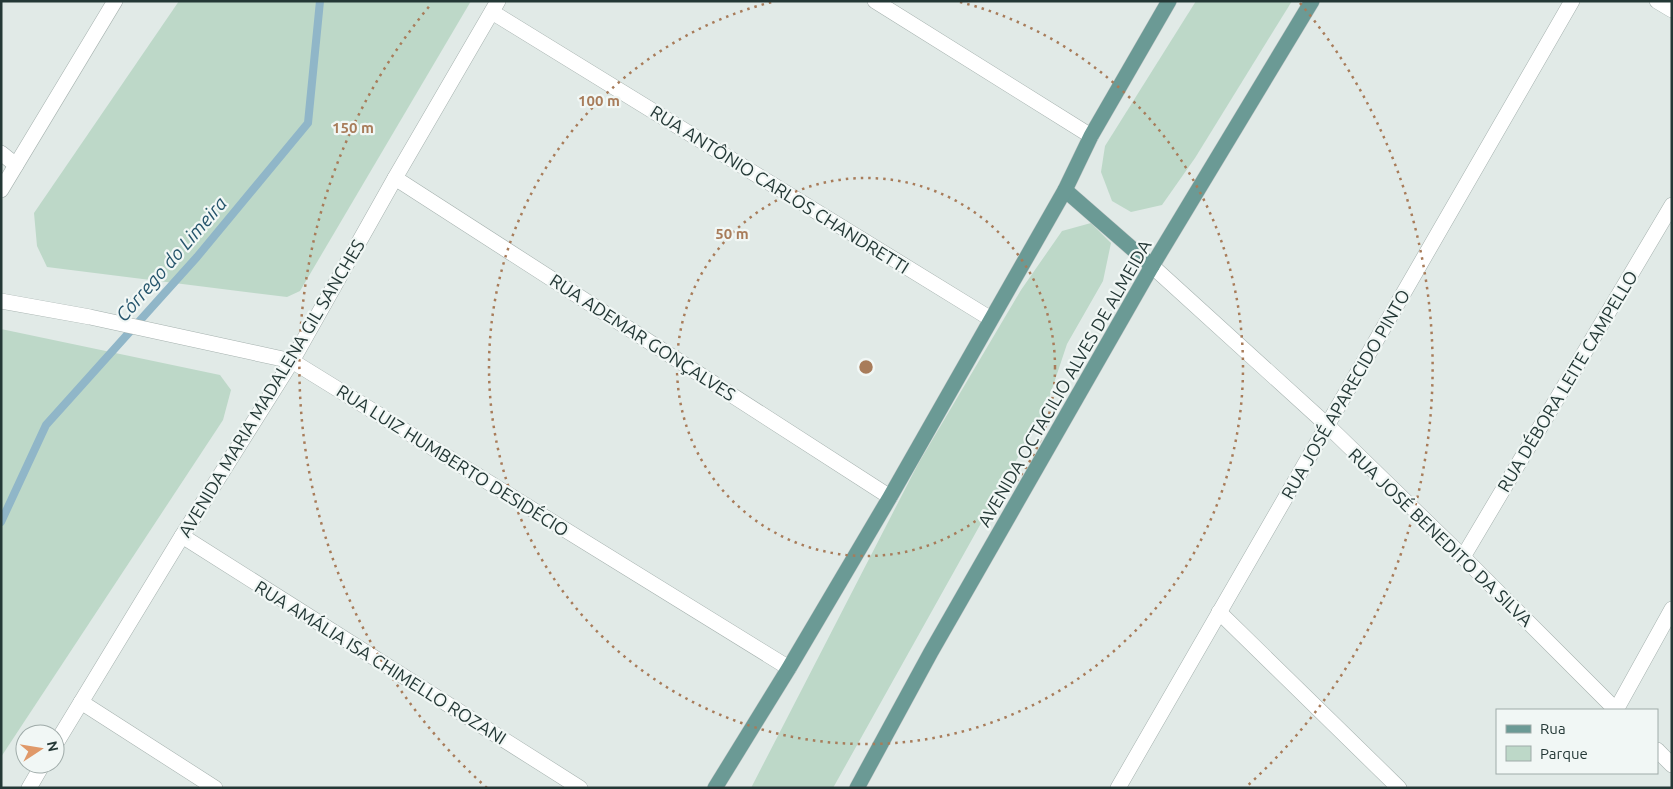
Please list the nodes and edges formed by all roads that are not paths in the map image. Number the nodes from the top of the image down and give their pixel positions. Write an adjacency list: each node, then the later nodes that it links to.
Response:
1 (116, 1): 11 (street)
2 (875, 1): 9 (street)
3 (1169, 1): 9 (main road)
4 (1312, 1): 16 (main road, AVENIDA OCTACILIO ALVES DE ALMEIDA)
5 (1572, 1): 20 (street, RUA JOSÉ APARECIDO PINTO)
6 (1657, 1): 8 (street)
7 (495, 7): 12 (street, AVENIDA MARIA MADALENA GIL SANCHES); 18 (street, RUA ANTÔNIO CARLOS CHANDRETTI)
8 (1672, 10)
9 (1091, 136): 14 (main road)
10 (1, 153): 11 (street)
11 (16, 165): 13 (street)
12 (395, 178): 19 (street, AVENIDA MARIA MADALENA GIL SANCHES); 21 (street, RUA ADEMAR GONÇALVES)
13 (1, 190)
14 (1065, 190): 16 (main road); 18 (main road)
15 (1672, 205): 23 (street, RUA DÉBORA LEITE CAMPELLO)
16 (1152, 266): 20 (street, RUA JOSÉ BENEDITO DA SILVA); 39 (main road, AVENIDA OCTACILIO ALVES DE ALMEIDA)
17 (1, 301): 19 (street, RUA LUIZ HUMBERTO DESIDÉCIO)
18 (991, 319): 21 (main road)
19 (292, 361): 22 (street, AVENIDA MARIA MADALENA GIL SANCHES); 26 (street, RUA LUIZ HUMBERTO DESIDÉCIO)
20 (1327, 425): 23 (street, RUA JOSÉ BENEDITO DA SILVA); 25 (street, RUA JOSÉ APARECIDO PINTO)
21 (890, 497): 26 (main road)
22 (182, 536): 27 (street, AVENIDA MARIA MADALENA GIL SANCHES); 37 (street, RUA AMÁLIA ISA CHIMELLO ROZANI)
23 (1463, 557): 28 (street, RUA JOSÉ BENEDITO DA SILVA)
24 (1672, 609): 29 (street)
25 (1219, 612): 34 (street, RUA JOSÉ APARECIDO PINTO); 40 (street)
26 (790, 668): 38 (main road)
27 (82, 702): 30 (street, AVENIDA MARIA MADALENA GIL SANCHES); 36 (street)
28 (1615, 709)
29 (1617, 709)
30 (65, 729)
31 (1658, 751): 32 (street)
32 (1672, 765)
33 (38, 774): 35 (street)
34 (1123, 786)
35 (29, 788)
36 (215, 788)
37 (580, 788)
38 (715, 788)
39 (857, 788)
40 (1399, 788)

